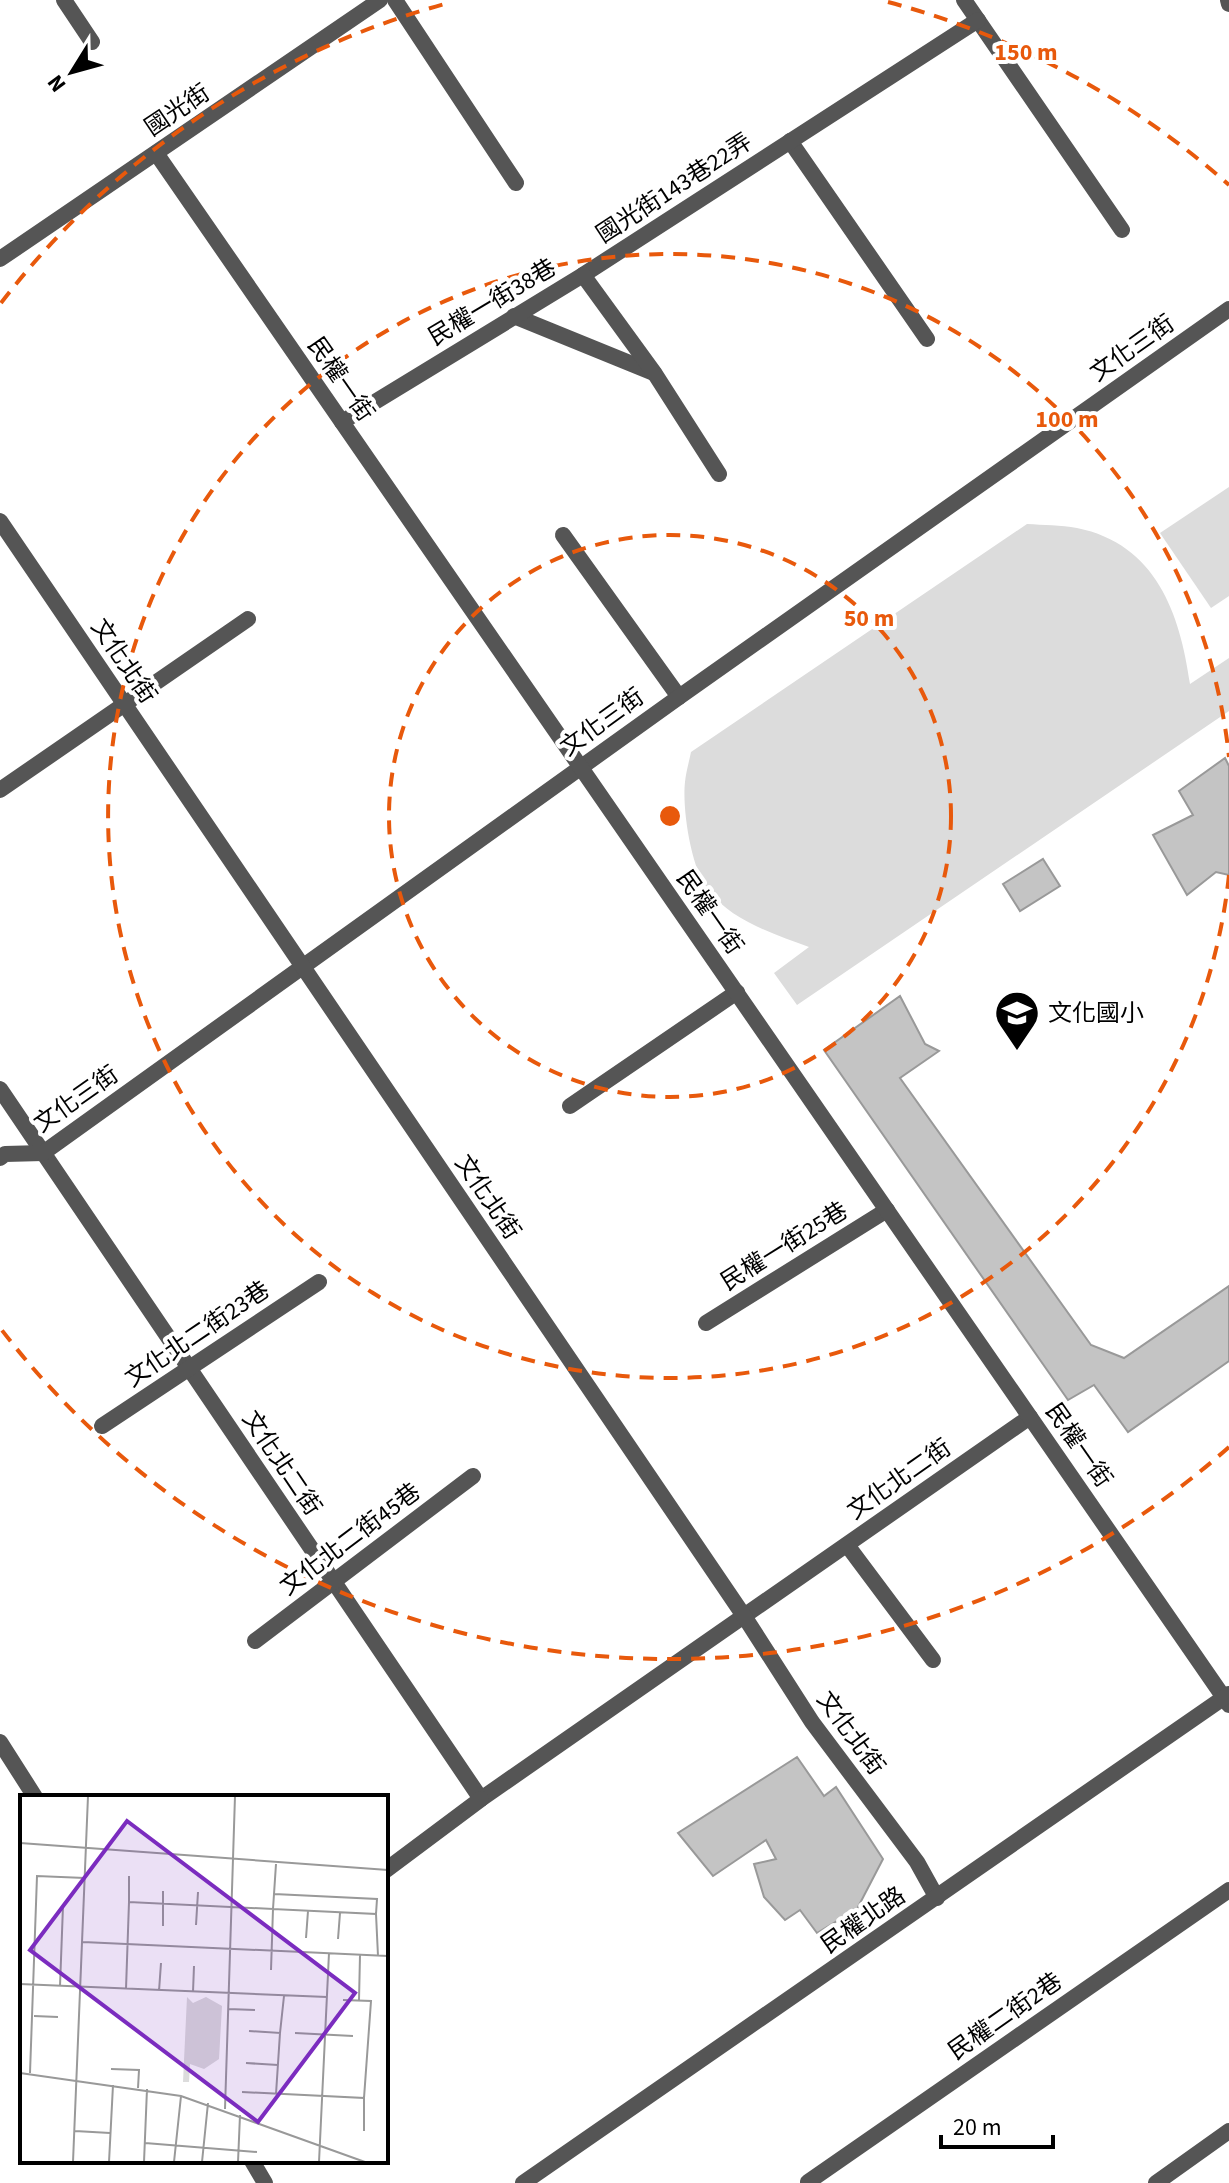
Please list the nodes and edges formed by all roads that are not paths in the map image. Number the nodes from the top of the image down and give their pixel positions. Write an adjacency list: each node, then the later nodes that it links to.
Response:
1 (64, 0): 6 (street)
2 (380, 0): 8 (street, 國光街)
3 (395, 0): 9 (street)
4 (964, 0): 5 (street)
5 (978, 20): 7 (street, 國光街143巷22弄); 10 (street)
6 (92, 42)
7 (790, 141): 12 (street, 國光街143巷22弄); 15 (street, 國光街143巷22弄)
8 (156, 153): 11 (street, 國光街); 17 (street, 民權一街)
9 (516, 183)
10 (1122, 230)
11 (0, 259)
12 (583, 275): 14 (street, 民權一街38巷); 16 (street, 民權一街38巷)
13 (1229, 309): 22 (street, 文化三街)
14 (514, 316): 16 (street); 17 (street, 民權一街38巷)
15 (927, 339)
16 (655, 374): 18 (street, 民權一街38巷)
17 (342, 422): 24 (street, 民權一街)
18 (719, 474)
19 (0, 521): 23 (street, 文化北街)
20 (563, 535): 22 (street)
21 (248, 619): 23 (street)
22 (679, 697): 24 (street, 文化三街)
23 (125, 706): 25 (street); 26 (street, 文化北街)
24 (581, 767): 26 (street, 文化三街); 27 (street, 民權一街)
25 (0, 790)
26 (303, 967): 30 (street, 文化三街); 41 (street, 文化北街)
27 (737, 992): 29 (street); 32 (street, 民權一街)
28 (0, 1089): 30 (street, 文化北二街)
29 (570, 1106)
30 (43, 1153): 31 (street, 文化三街); 35 (street, 文化北二街)
31 (0, 1158)
32 (887, 1210): 34 (street, 民權一街25巷); 36 (street, 民權一街)
33 (319, 1282): 35 (street, 文化北二街23巷)
34 (706, 1323)
35 (188, 1369): 37 (street, 文化北二街23巷); 40 (street, 文化北二街)
36 (1030, 1417): 39 (street, 文化北二街); 44 (street, 民權一街)
37 (102, 1426)
38 (473, 1476): 40 (street, 文化北二街45巷)
39 (847, 1545): 41 (street, 文化北二街); 43 (street)
40 (333, 1582): 42 (street, 文化北二街45巷); 47 (street, 文化北二街)
41 (744, 1616): 47 (street, 文化北二街); 50 (street, 文化北街)
42 (255, 1641)
43 (933, 1660)
44 (1227, 1699): 50 (street, 民權北路)
45 (0, 1742): 46 (street)
46 (34, 1795)
47 (481, 1799): 48 (street, 文化北二街)
48 (388, 1869)
49 (1229, 1890): 55 (street, 民權二街2巷)
50 (937, 1898): 54 (street, 民權北路)
51 (1224, 2135): 52 (street); 57 (street)
52 (1229, 2154)
53 (253, 2163): 56 (street)
54 (534, 2180)
55 (808, 2182)
56 (265, 2183)
57 (1156, 2183)

